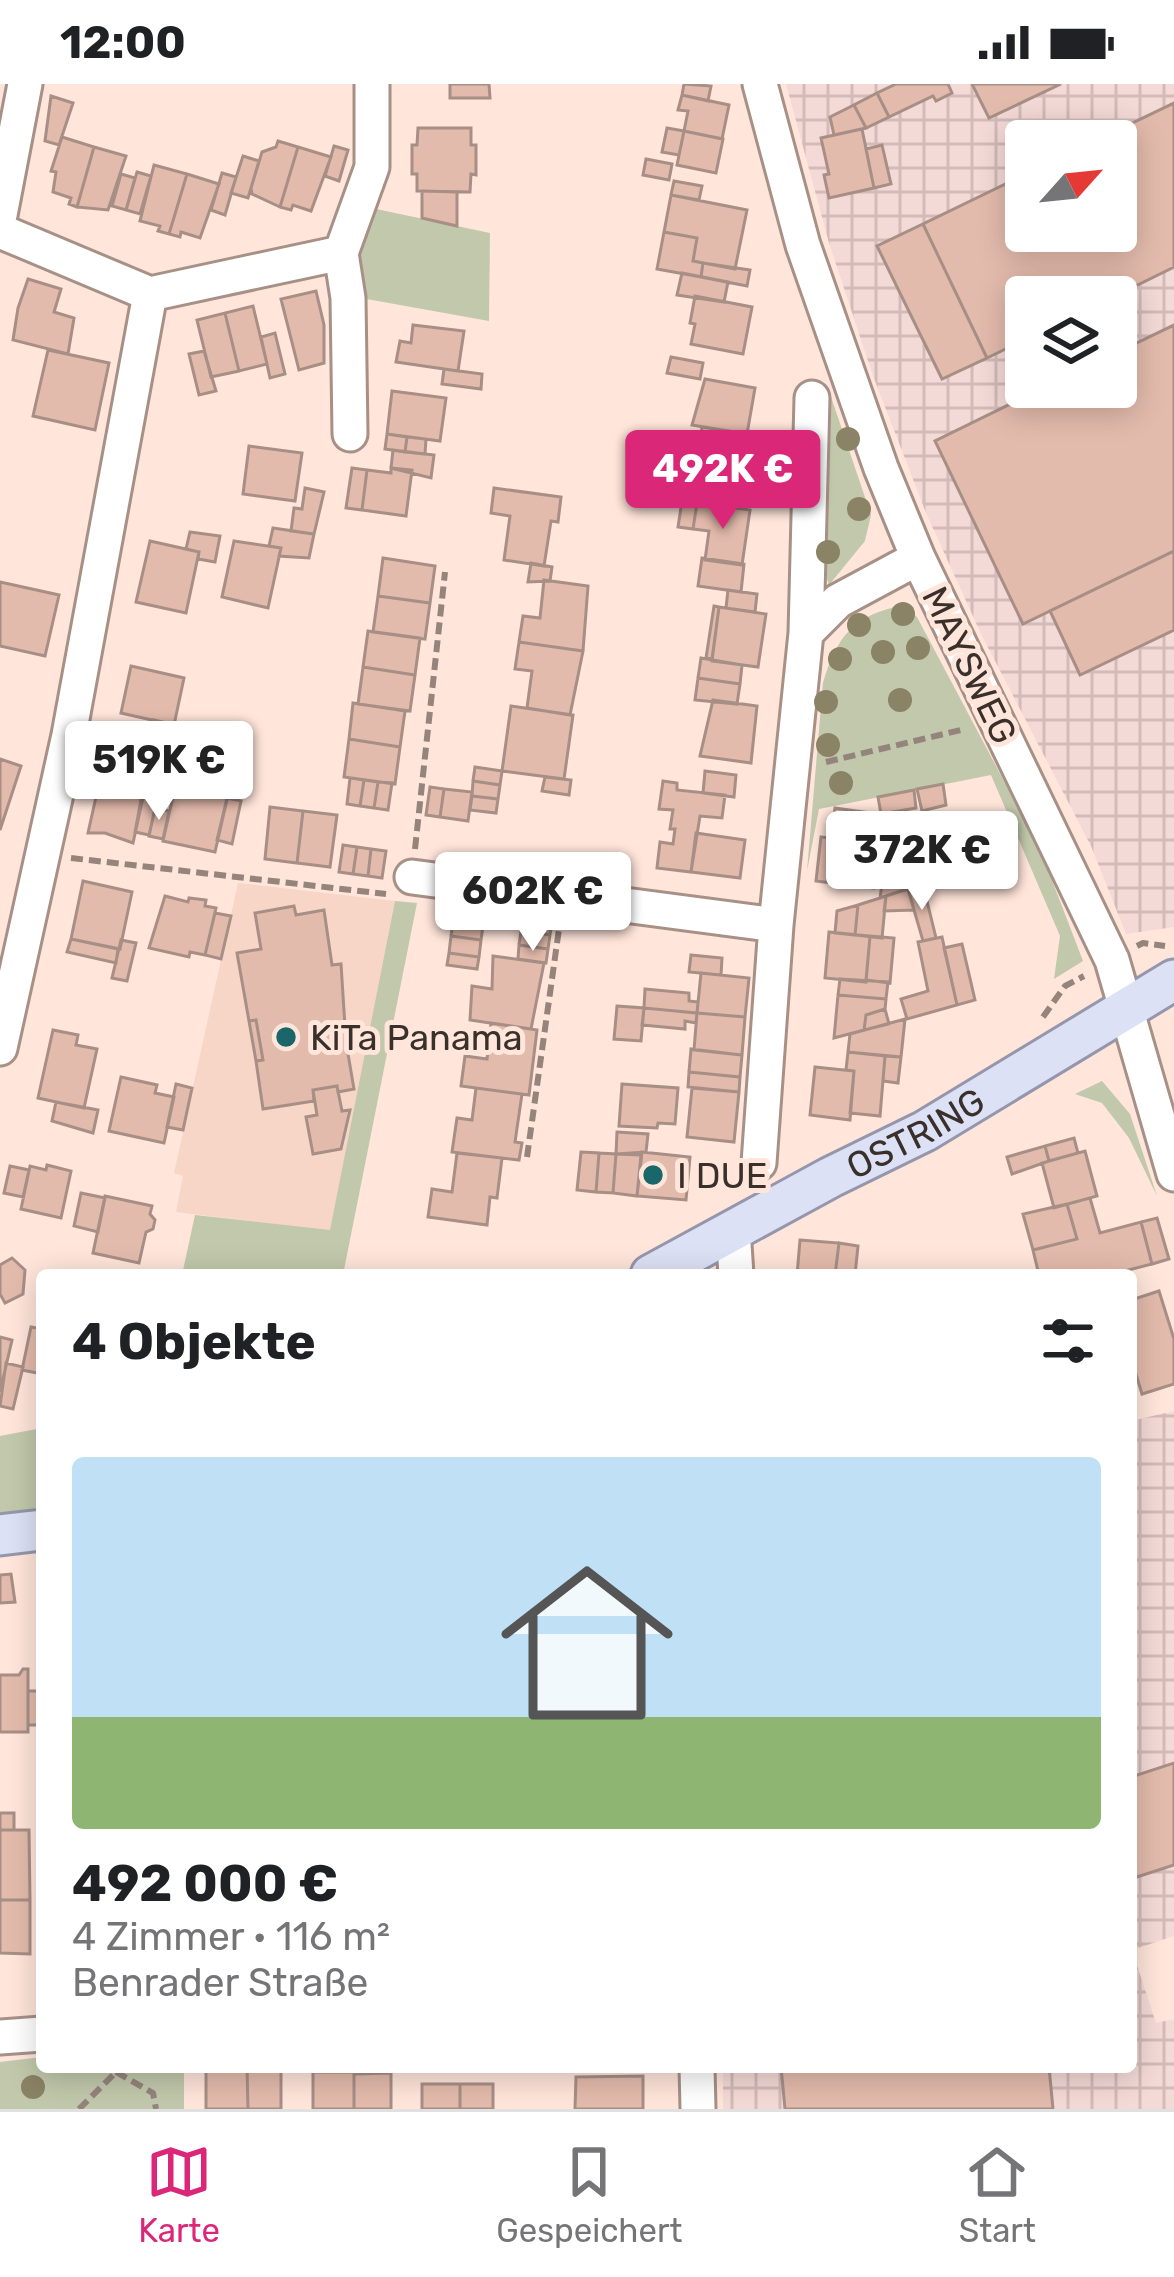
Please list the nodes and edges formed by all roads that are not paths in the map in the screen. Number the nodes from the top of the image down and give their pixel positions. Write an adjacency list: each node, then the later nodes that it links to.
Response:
1 (25, 84): 4 (street)
2 (372, 84): 6 (street)
3 (760, 84): 10 (street, MAYSWEG)
4 (0, 215)
5 (0, 231): 7 (street)
6 (341, 253): 7 (street); 9 (street)
7 (150, 294): 16 (street)
8 (812, 398): 11 (street)
9 (350, 434)
10 (919, 558): 11 (street); 15 (street, MAYSWEG)
11 (806, 633): 13 (street)
12 (412, 877): 13 (street)
13 (776, 925): 17 (street)
14 (1174, 980): 15 (main road, OSTRING)
15 (1124, 1010): 18 (street, MAYSWEG); 19 (main road, OSTRING)
16 (0, 1048)
17 (759, 1163)
18 (1174, 1174)
19 (733, 1229): 20 (main road, OSTRING); 21 (street)
20 (662, 1269)
21 (736, 1269)
22 (36, 1532): 23 (main road)
23 (0, 1535)
24 (36, 2034): 25 (street)
25 (0, 2037)
26 (697, 2073): 27 (street)
27 (698, 2109)

